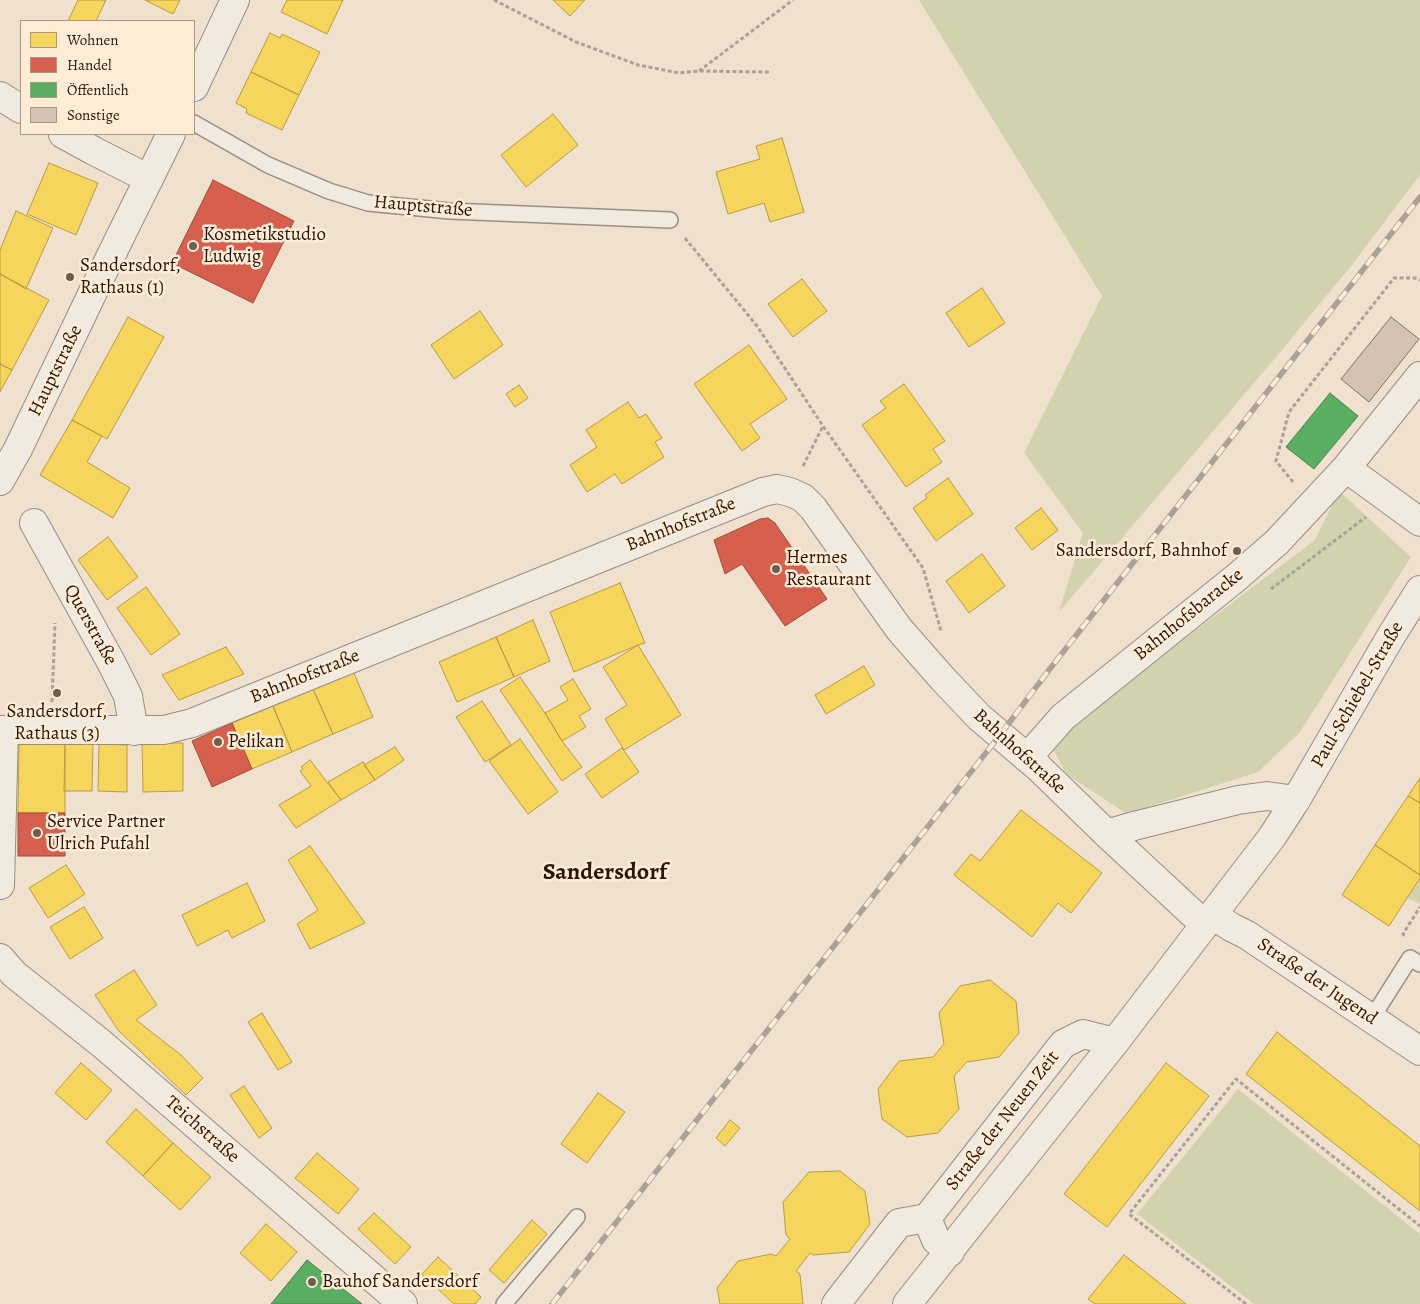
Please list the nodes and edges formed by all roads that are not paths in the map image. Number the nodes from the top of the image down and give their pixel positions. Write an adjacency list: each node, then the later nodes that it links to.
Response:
1 (236, 0): 2 (street)
2 (195, 85)
3 (0, 96): 4 (street)
4 (20, 108)
5 (195, 125): 9 (lane, Hauptstraße)
6 (65, 135): 8 (street)
7 (171, 135): 8 (street, Hauptstraße)
8 (149, 179): 12 (street, Hauptstraße)
9 (670, 220)
10 (1420, 376): 11 (street, Bahnhofsbaracke)
11 (1346, 468): 13 (street); 18 (street, Bahnhofsbaracke)
12 (0, 481)
13 (1420, 522)
14 (34, 523): 17 (street, Querstraße)
15 (1420, 590): 19 (street, Paul-Schiebel-Straße)
16 (2, 730): 17 (street, Bahnhofstraße); 21 (street)
17 (134, 731): 18 (street, Bahnhofstraße)
18 (1027, 758): 20 (street, Bahnhofstraße)
19 (1296, 800): 20 (street); 22 (street, Paul-Schiebel-Straße)
20 (1107, 834): 22 (street, Bahnhofstraße)
21 (0, 885)
22 (1209, 920): 25 (street, Straße der Jugend); 26 (street, Straße der Neuen Zeit)
23 (0, 958): 31 (street, Teichstraße)
24 (1415, 961): 25 (lane)
25 (1372, 1018): 27 (street, Straße der Jugend)
26 (1115, 1042): 29 (street, Straße der Neuen Zeit); 30 (street, Straße der Neuen Zeit)
27 (1420, 1051)
28 (577, 1217): 32 (lane)
29 (927, 1218): 30 (street); 33 (street)
30 (950, 1252): 34 (street, Straße der Neuen Zeit)
31 (392, 1300)
32 (504, 1304)
33 (836, 1304)
34 (907, 1304)

